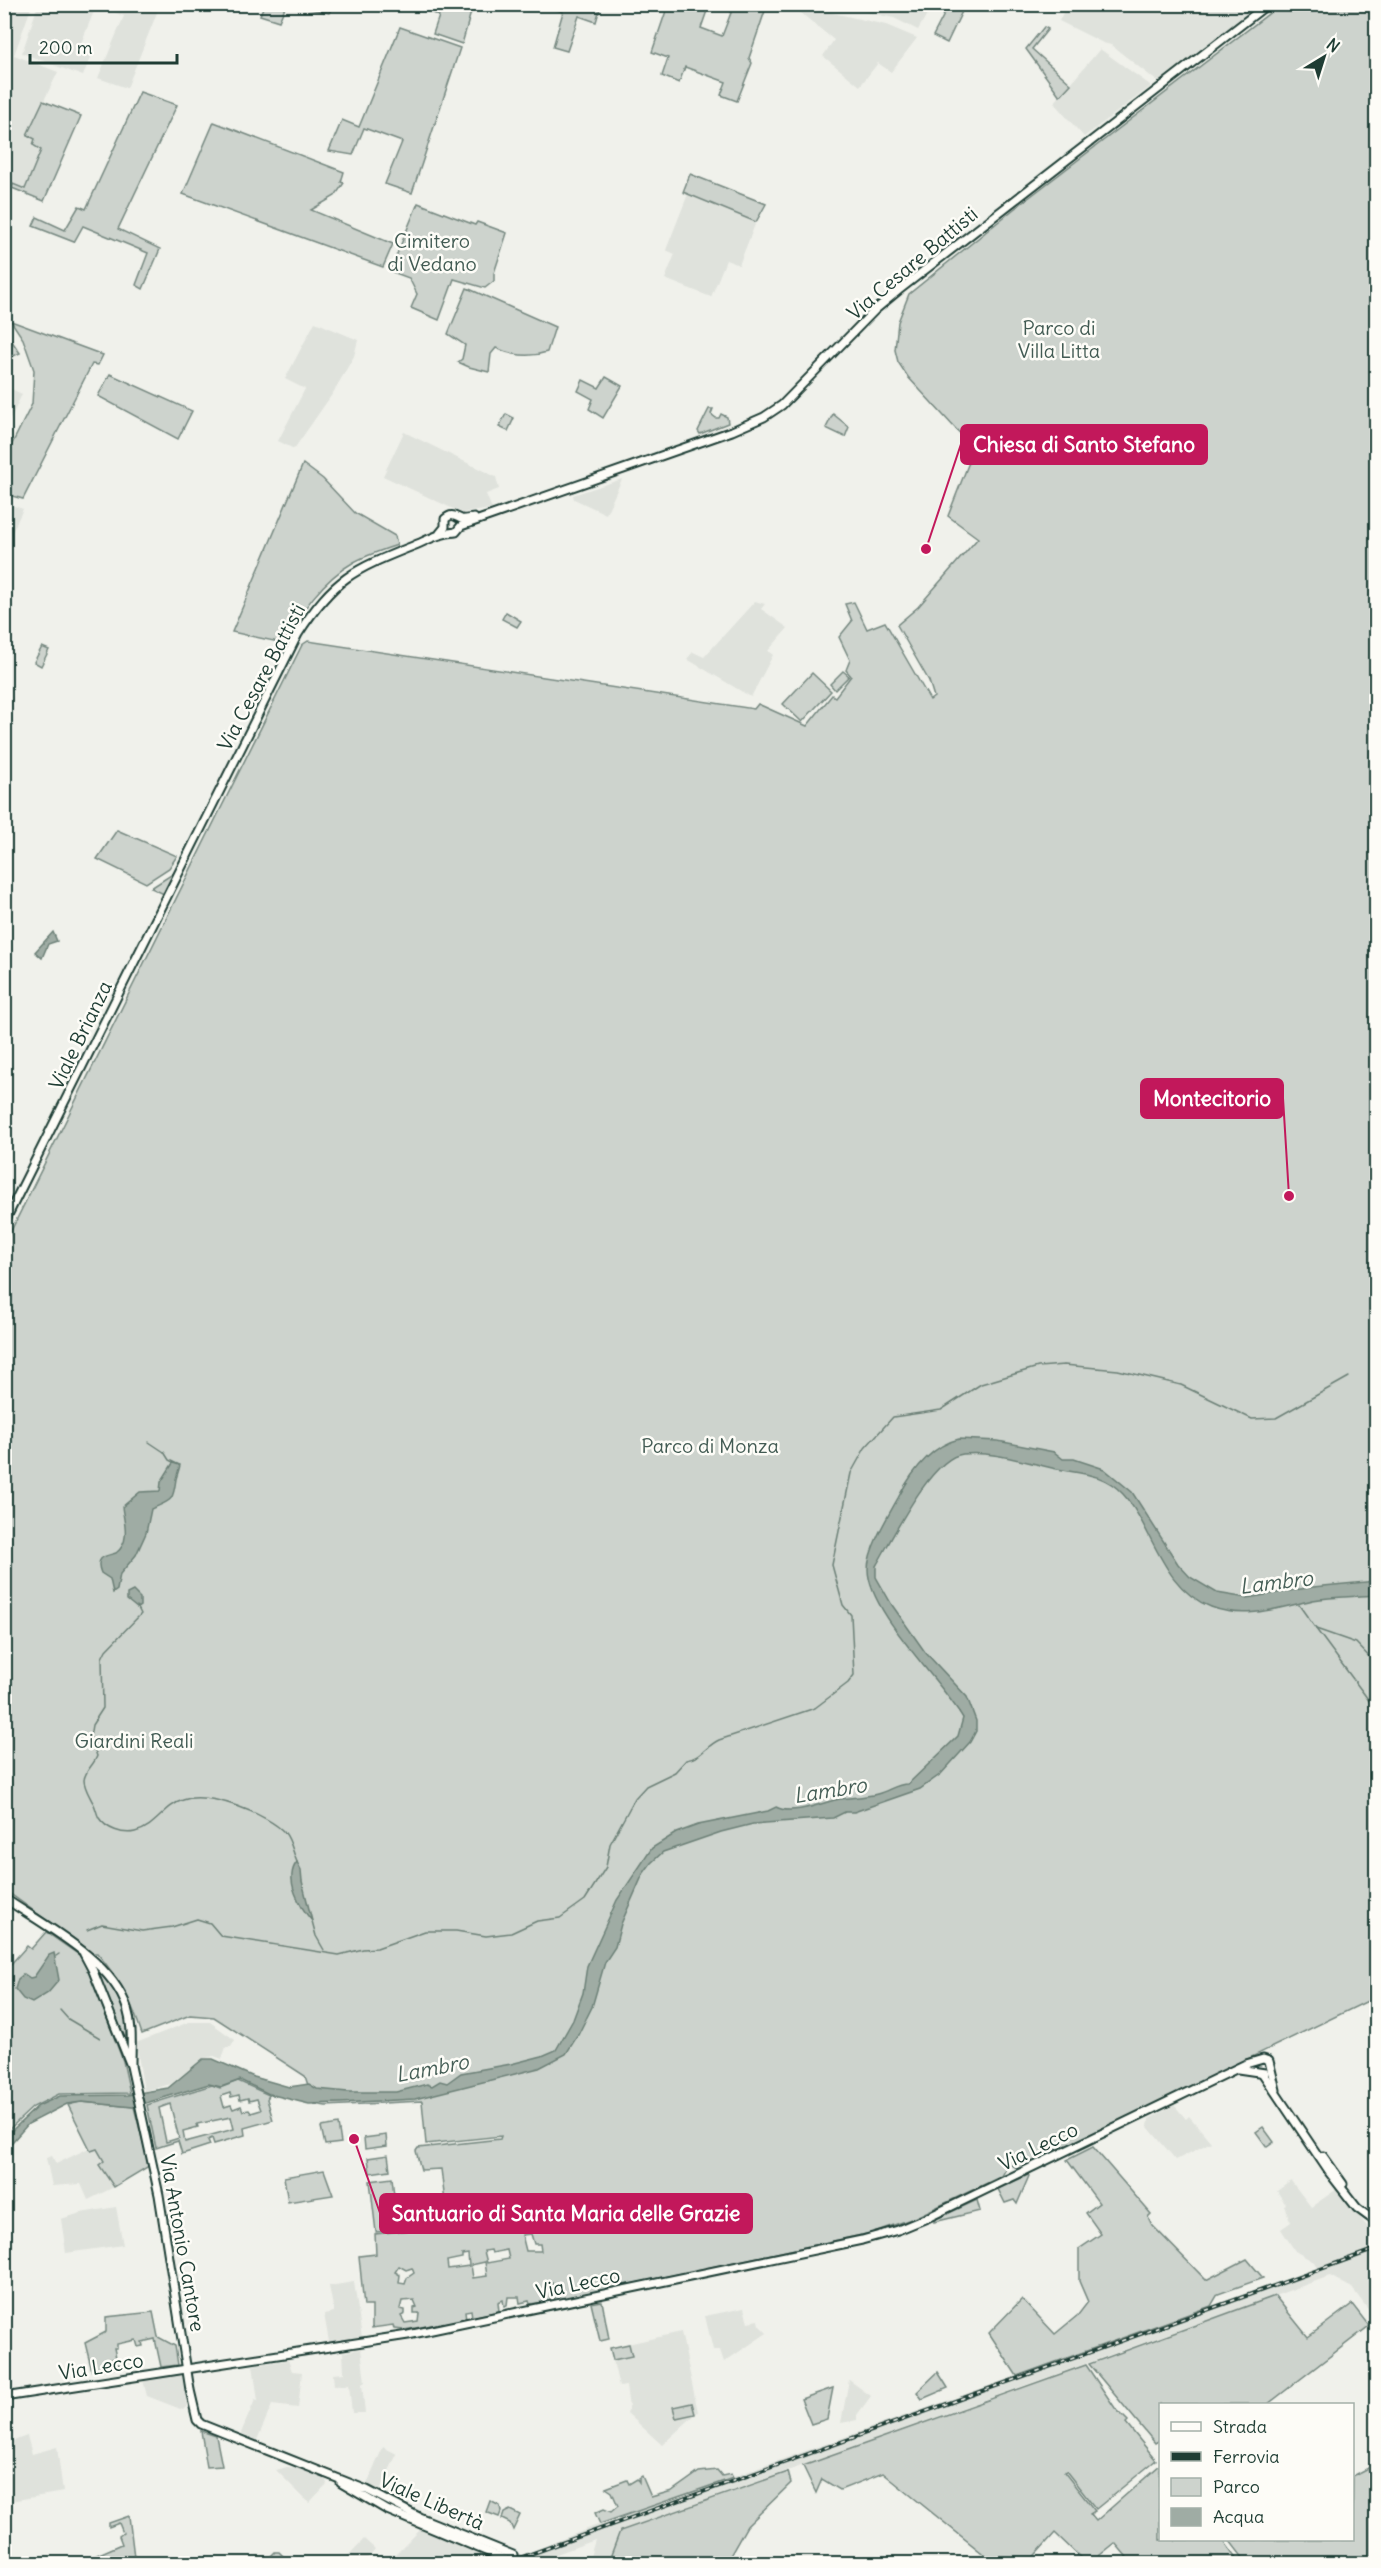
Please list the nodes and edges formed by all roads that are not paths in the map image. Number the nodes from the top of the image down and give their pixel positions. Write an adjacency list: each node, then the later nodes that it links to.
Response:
1 (1268, 4): 2 (main road, Via Cesare Battisti)
2 (461, 522): 3 (main road, Via Cesare Battisti); 3 (main road, Via Cesare Battisti)
3 (445, 531): 4 (main road, Via Cesare Battisti)
4 (185, 862): 5 (main road, Viale Brianza)
5 (4, 1223)
6 (4, 1898): 7 (main road)
7 (84, 1954): 9 (main road); 9 (main road)
8 (1261, 2060): 10 (main road); 11 (main road, Via Lecco); 12 (main road)
9 (131, 2066): 17 (main road, Via Antonio Cantore)
10 (1271, 2068): 12 (main road); 13 (main road)
11 (1238, 2069): 12 (main road); 17 (main road, Via Lecco)
12 (1262, 2073): 13 (main road)
13 (1276, 2090): 14 (main road)
14 (1308, 2139): 15 (main road); 16 (main road)
15 (1377, 2217)
16 (1377, 2222)
17 (187, 2369): 18 (main road, Via Lecco); 19 (main road, Via Antonio Cantore)
18 (4, 2397)
19 (201, 2424): 20 (main road, Viale Libertà)
20 (336, 2479): 21 (main road, Viale Libertà); 22 (main road, Viale Libertà)
21 (513, 2555)
22 (505, 2559)

